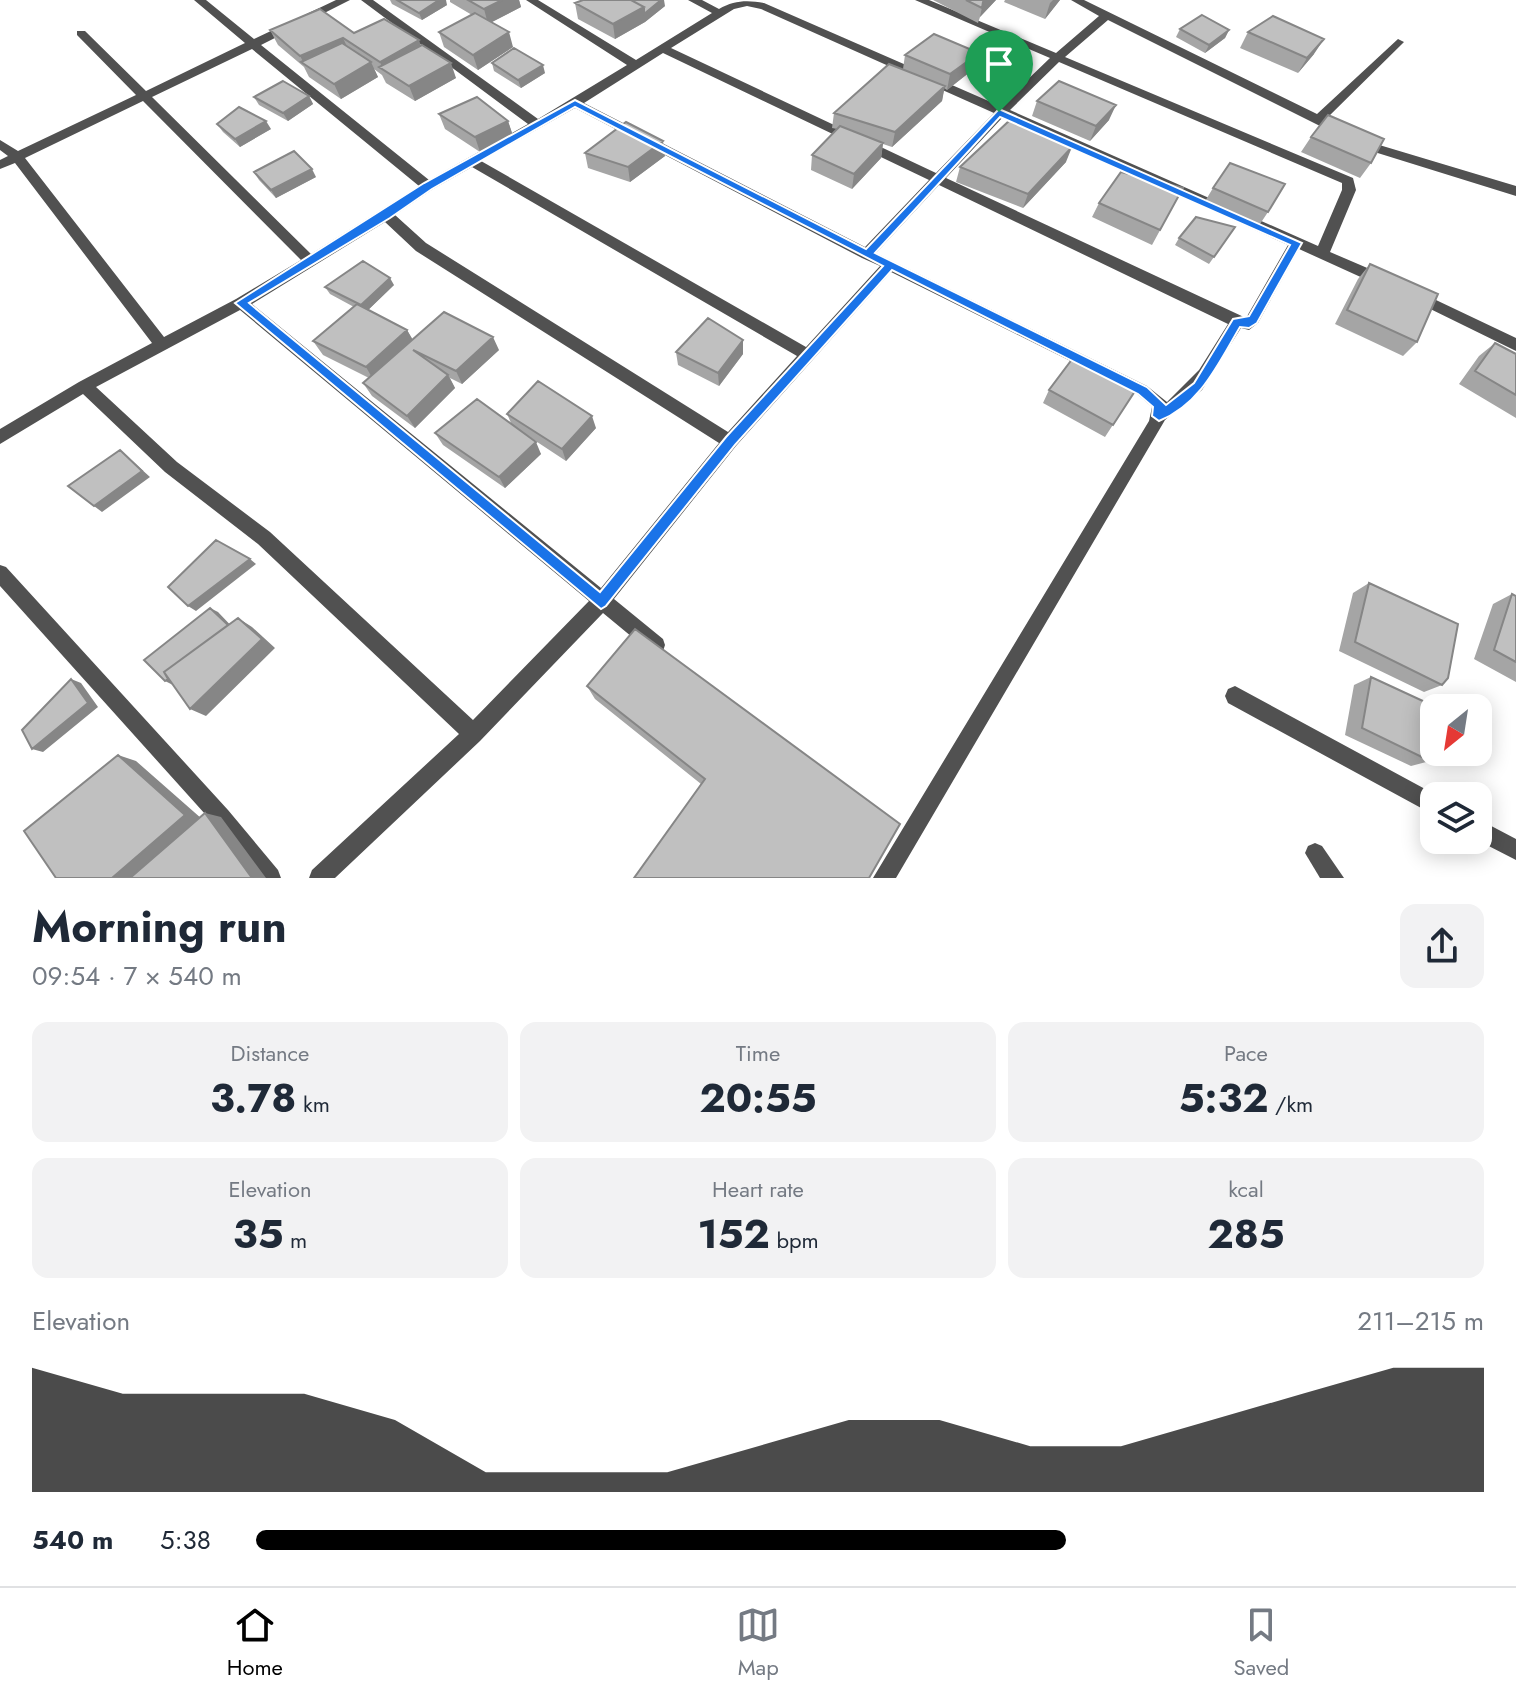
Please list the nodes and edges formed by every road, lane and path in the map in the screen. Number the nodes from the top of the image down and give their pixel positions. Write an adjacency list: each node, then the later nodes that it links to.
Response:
1 (199, 0): 13 (street)
2 (345, 0): 13 (street)
3 (366, 0): 21 (street)
4 (531, 0): 16 (street)
5 (693, 0): 9 (street)
6 (920, 0): 15 (street)
7 (1076, 0): 10 (street)
8 (743, 2): 9 (street); 19 (street)
9 (720, 13): 14 (street)
10 (1107, 15): 15 (street); 20 (street)
11 (81, 33): 17 (street)
12 (1398, 42): 20 (street)
13 (254, 45): 17 (street); 27 (street)
14 (662, 48): 16 (street); 26 (street)
15 (1057, 55): 19 (street); 32 (street)
16 (635, 65): 18 (street)
17 (142, 97): 23 (street); 33 (street)
18 (575, 103): 21 (street); 31 (street)
19 (999, 112): 26 (street); 30 (street)
20 (1317, 121): 28 (street)
21 (535, 123): 24 (street)
22 (0, 144): 23 (street)
23 (17, 157): 25 (street); 39 (street)
24 (471, 161): 27 (street); 41 (street)
25 (0, 165)
26 (939, 179): 31 (street); 38 (street)
27 (428, 186): 29 (street)
28 (1516, 191)
29 (386, 215): 33 (street); 45 (street)
30 (1296, 243): 32 (street); 38 (street)
31 (867, 254): 34 (street)
32 (1322, 254): 35 (street)
33 (310, 261): 37 (street)
34 (890, 264): 41 (street); 43 (street)
35 (1394, 286)
36 (1409, 292): 40 (street)
37 (241, 303): 39 (street); 47 (street)
38 (1237, 322): 43 (street)
39 (162, 345): 42 (street)
40 (1516, 345)
41 (808, 355): 45 (street)
42 (84, 386): 44 (street); 50 (street)
43 (1159, 416): 57 (street)
44 (0, 437)
45 (730, 441): 47 (street)
46 (0, 573): 55 (street)
47 (601, 602): 48 (street); 50 (street)
48 (674, 659)
49 (1235, 696): 51 (street)
50 (473, 734): 56 (street)
51 (1420, 797)
52 (1492, 837): 53 (street)
53 (1516, 850)
54 (1315, 853): 58 (street)
55 (270, 878)
56 (320, 878)
57 (884, 878)
58 (1333, 878)

